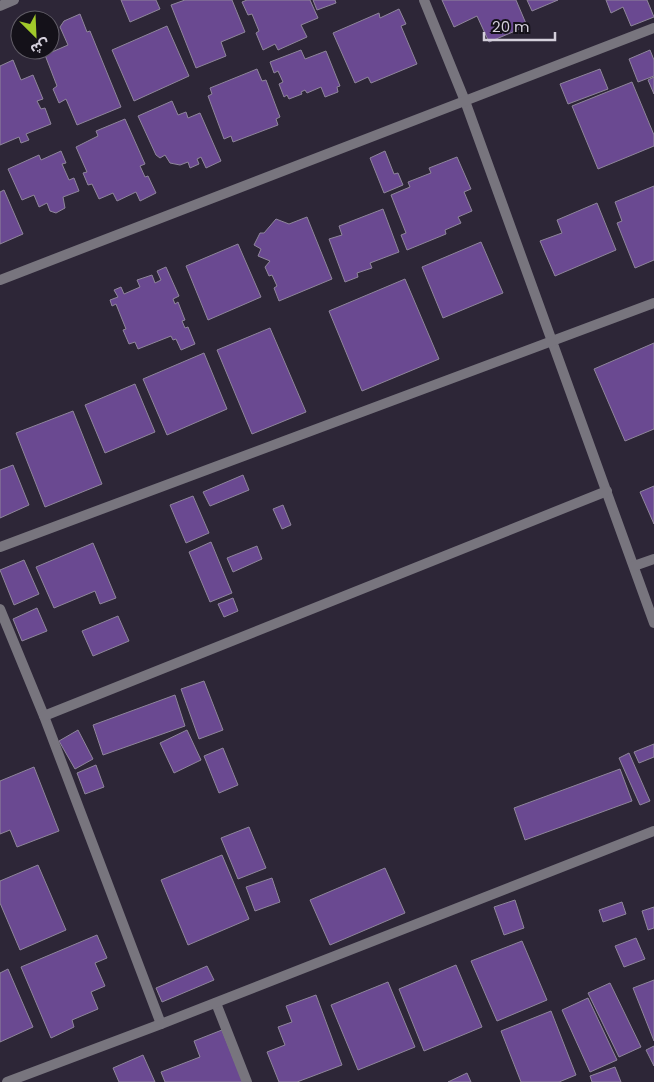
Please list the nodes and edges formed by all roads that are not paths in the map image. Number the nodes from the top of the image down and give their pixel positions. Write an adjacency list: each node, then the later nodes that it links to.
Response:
1 (14, 0): 3 (street)
2 (424, 0): 5 (street)
3 (0, 6)
4 (654, 28): 5 (street)
5 (465, 101): 6 (street); 8 (street)
6 (0, 280)
7 (654, 303): 8 (street)
8 (552, 341): 9 (street); 10 (street)
9 (607, 491): 12 (street); 15 (street)
10 (0, 547)
11 (654, 559): 12 (street)
12 (634, 566): 14 (street)
13 (0, 610): 15 (street)
14 (654, 623)
15 (44, 716): 18 (street)
16 (654, 831): 17 (street)
17 (216, 1003): 18 (street); 20 (street)
18 (161, 1024): 19 (street)
19 (7, 1082)
20 (247, 1082)

